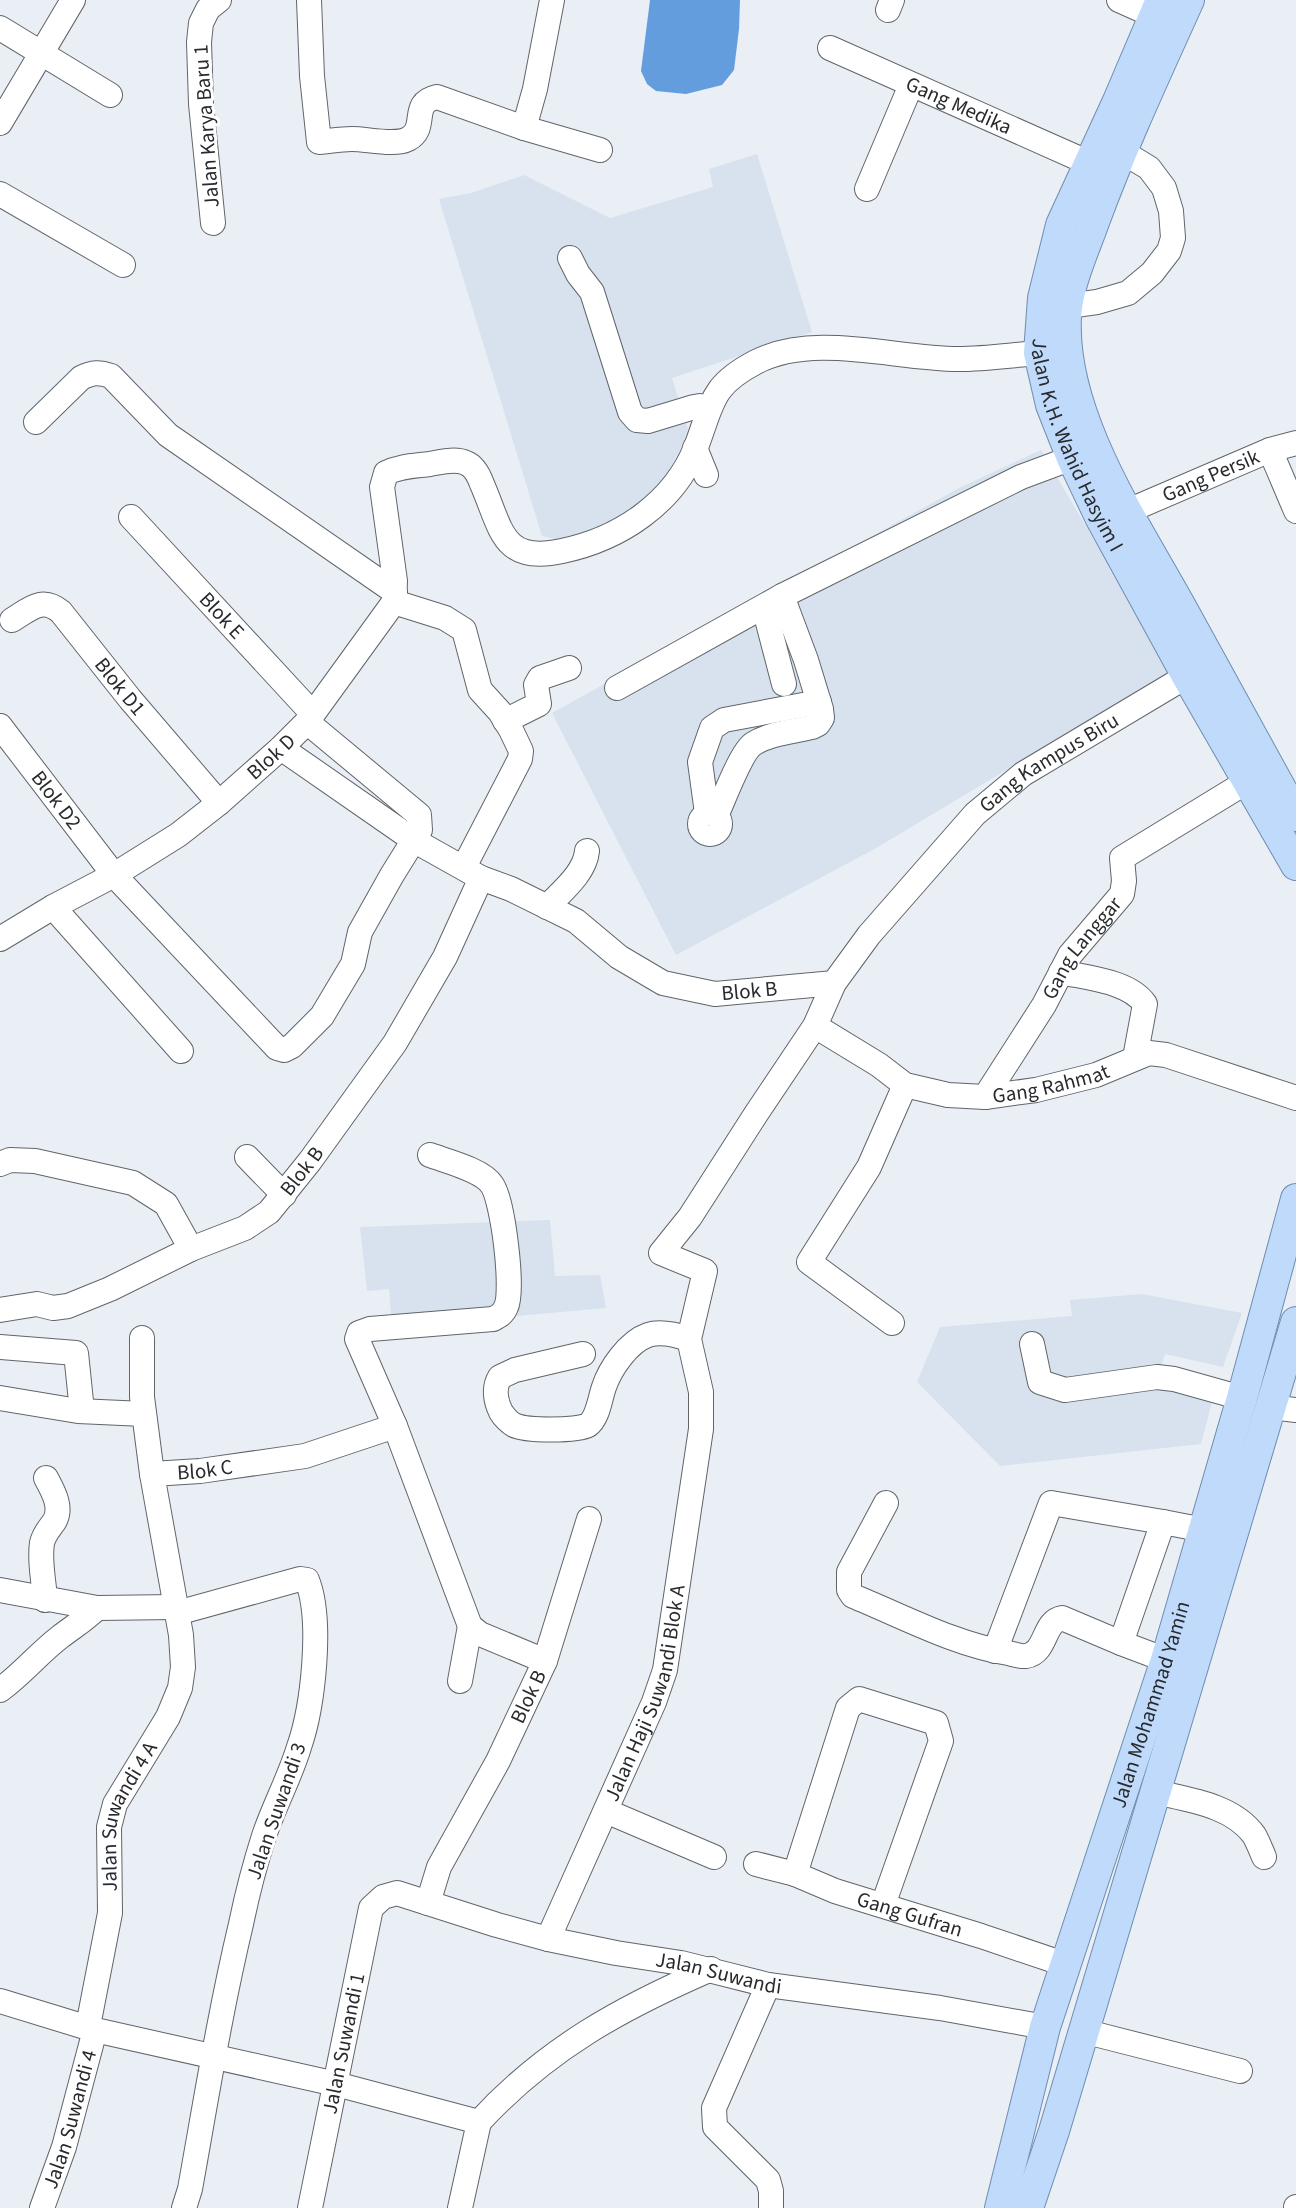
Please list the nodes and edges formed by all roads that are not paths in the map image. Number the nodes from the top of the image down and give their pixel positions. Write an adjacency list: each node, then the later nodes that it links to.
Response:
1 (74, 0): 10 (street)
2 (219, 0): 20 (street, Jalan Karya Baru 1)
3 (309, 0): 14 (street)
4 (552, 0): 14 (street)
5 (1119, 0): 7 (street)
6 (1189, 0): 16 (main road, Jalan K.H. Wahid Hasyim I)
7 (1158, 8): 17 (main road, Jalan K.H. Wahid Hasyim I)
8 (0, 28): 10 (street)
9 (830, 48): 11 (street, Gang Medika)
10 (42, 52): 12 (street); 13 (street)
11 (911, 85): 17 (street, Gang Medika); 18 (street)
12 (110, 95)
13 (0, 123)
14 (524, 128): 15 (street)
15 (600, 150)
16 (1121, 151): 23 (main road, Jalan K.H. Wahid Hasyim I); 23 (street)
17 (1089, 163): 24 (main road, Jalan K.H. Wahid Hasyim I)
18 (867, 189)
19 (0, 194): 22 (street)
20 (213, 223)
21 (570, 258): 25 (street)
22 (123, 265)
23 (1068, 306): 30 (main road, Jalan K.H. Wahid Hasyim I)
24 (1039, 354): 25 (street); 30 (main road, Jalan K.H. Wahid Hasyim I)
25 (708, 409): 28 (street)
26 (36, 422): 35 (street)
27 (1296, 443): 29 (street, Gang Persik)
28 (696, 448): 31 (street); 35 (street)
29 (1270, 450): 32 (street, Gang Persik); 33 (street)
30 (1084, 455): 32 (main road, Jalan K.H. Wahid Hasyim I); 36 (street); 39 (main road, Jalan K.H. Wahid Hasyim I)
31 (706, 475)
32 (1128, 511): 49 (main road, Jalan K.H. Wahid Hasyim I)
33 (1296, 511)
34 (131, 517): 43 (street, Blok E)
35 (395, 597): 43 (street, Blok D); 44 (street)
36 (784, 603): 40 (street); 41 (street); 42 (street)
37 (12, 620): 48 (street, Blok D1)
38 (569, 668): 44 (street)
39 (1187, 676): 47 (main road, Jalan K.H. Wahid Hasyim I); 59 (street, Gang Kampus Biru)
40 (784, 684)
41 (617, 687)
42 (819, 702): 42 (street)
43 (309, 718): 46 (street, Blok D); 50 (street, Blok E)
44 (505, 721): 53 (street)
45 (0, 726): 54 (street, Blok D2)
46 (281, 748): 48 (street, Blok D); 50 (street, Blok B)
47 (1248, 781): 52 (main road, Jalan K.H. Wahid Hasyim I); 58 (street, Gang Langgar)
48 (219, 803): 54 (street, Blok D)
49 (1296, 816)
50 (415, 841): 53 (street, Blok B); 54 (street, Blok D2)
51 (587, 851): 56 (street)
52 (1296, 865)
53 (473, 873): 56 (street, Blok B); 69 (street, Blok B)
54 (114, 875): 55 (street, Blok D)
55 (53, 907): 57 (street, Blok D); 61 (street)
56 (547, 907): 59 (street, Blok B)
57 (0, 939)
58 (1061, 972): 62 (street, Gang Langgar); 64 (street, Gang Langgar)
59 (834, 983): 60 (street, Gang Kampus Biru)
60 (815, 1026): 63 (street, Gang Rahmat); 76 (street, Gang Kampus Biru)
61 (182, 1051)
62 (1135, 1058): 64 (street, Gang Rahmat); 65 (street, Gang Rahmat)
63 (905, 1085): 64 (street, Gang Rahmat); 74 (street)
64 (985, 1097)
65 (1296, 1098)
66 (430, 1155): 84 (street)
67 (247, 1157): 69 (street)
68 (0, 1164): 71 (street)
69 (284, 1195): 71 (street, Blok B)
70 (1296, 1199): 81 (main road, Jalan Mohammad Yamin)
71 (190, 1249): 72 (street, Blok B)
72 (0, 1310)
73 (1296, 1322): 81 (main road, Jalan Mohammad Yamin)
74 (892, 1323)
75 (142, 1338): 83 (street)
76 (689, 1339): 79 (street); 104 (street, Jalan Haji Suwandi Blok A)
77 (1032, 1344): 81 (street)
78 (0, 1347): 82 (street)
79 (583, 1354)
80 (0, 1398): 82 (street)
81 (1269, 1405): 90 (main road, Jalan Mohammad Yamin); 92 (main road, Jalan Mohammad Yamin)
82 (82, 1411): 83 (street)
83 (144, 1414): 85 (street)
84 (395, 1426): 85 (street, Blok C); 96 (street)
85 (152, 1474): 95 (street, Blok C)
86 (46, 1478): 93 (street)
87 (886, 1503): 98 (street)
88 (589, 1519): 100 (street)
89 (1163, 1522): 90 (street); 97 (street); 98 (street)
90 (1204, 1530): 92 (main road, Jalan Mohammad Yamin)
91 (0, 1590): 93 (street)
92 (1200, 1593): 99 (main road, Jalan Mohammad Yamin); 103 (main road, Jalan Mohammad Yamin)
93 (45, 1600): 94 (street)
94 (97, 1608): 95 (street); 102 (street)
95 (176, 1610): 118 (street, Jalan Suwandi 4 A); 120 (street, Jalan Suwandi 3)
96 (470, 1626): 100 (street, Blok B); 101 (street)
97 (1121, 1643): 98 (street); 99 (street)
98 (995, 1651)
99 (1166, 1660): 113 (main road, Jalan Mohammad Yamin)
100 (544, 1661): 110 (street, Blok B)
101 (460, 1681)
102 (0, 1690)
103 (1155, 1792): 106 (street); 119 (main road, Jalan Mohammad Yamin)
104 (606, 1811): 105 (street); 112 (street, Jalan Haji Suwandi Blok A)
105 (714, 1857)
106 (1264, 1857)
107 (756, 1864): 108 (street, Gang Gufran)
108 (795, 1874): 111 (street, Gang Gufran); 111 (street)
109 (397, 1893): 110 (street, Jalan Suwandi); 122 (street, Jalan Suwandi 1)
110 (428, 1903): 112 (street, Jalan Suwandi)
111 (883, 1905): 113 (street, Gang Gufran)
112 (548, 1939): 114 (street, Jalan Suwandi)
113 (1064, 1964): 117 (main road, Jalan Mohammad Yamin)
114 (711, 1970): 115 (street, Jalan Suwandi); 123 (street)
115 (768, 1985): 117 (street, Jalan Suwandi); 128 (street)
116 (0, 2001): 118 (street)
117 (1045, 2027): 129 (main road, Jalan Mohammad Yamin)
118 (92, 2028): 120 (street); 124 (street, Jalan Suwandi 4)
119 (1083, 2031): 121 (street); 130 (main road, Jalan Mohammad Yamin)
120 (213, 2055): 122 (street); 125 (street, Jalan Suwandi 3)
121 (1240, 2071)
122 (336, 2084): 123 (street); 126 (street, Jalan Suwandi 1)
123 (479, 2121): 127 (street)
124 (42, 2208)
125 (184, 2208)
126 (310, 2208)
127 (460, 2208)
128 (771, 2208)
129 (1000, 2208)
130 (1028, 2208)

